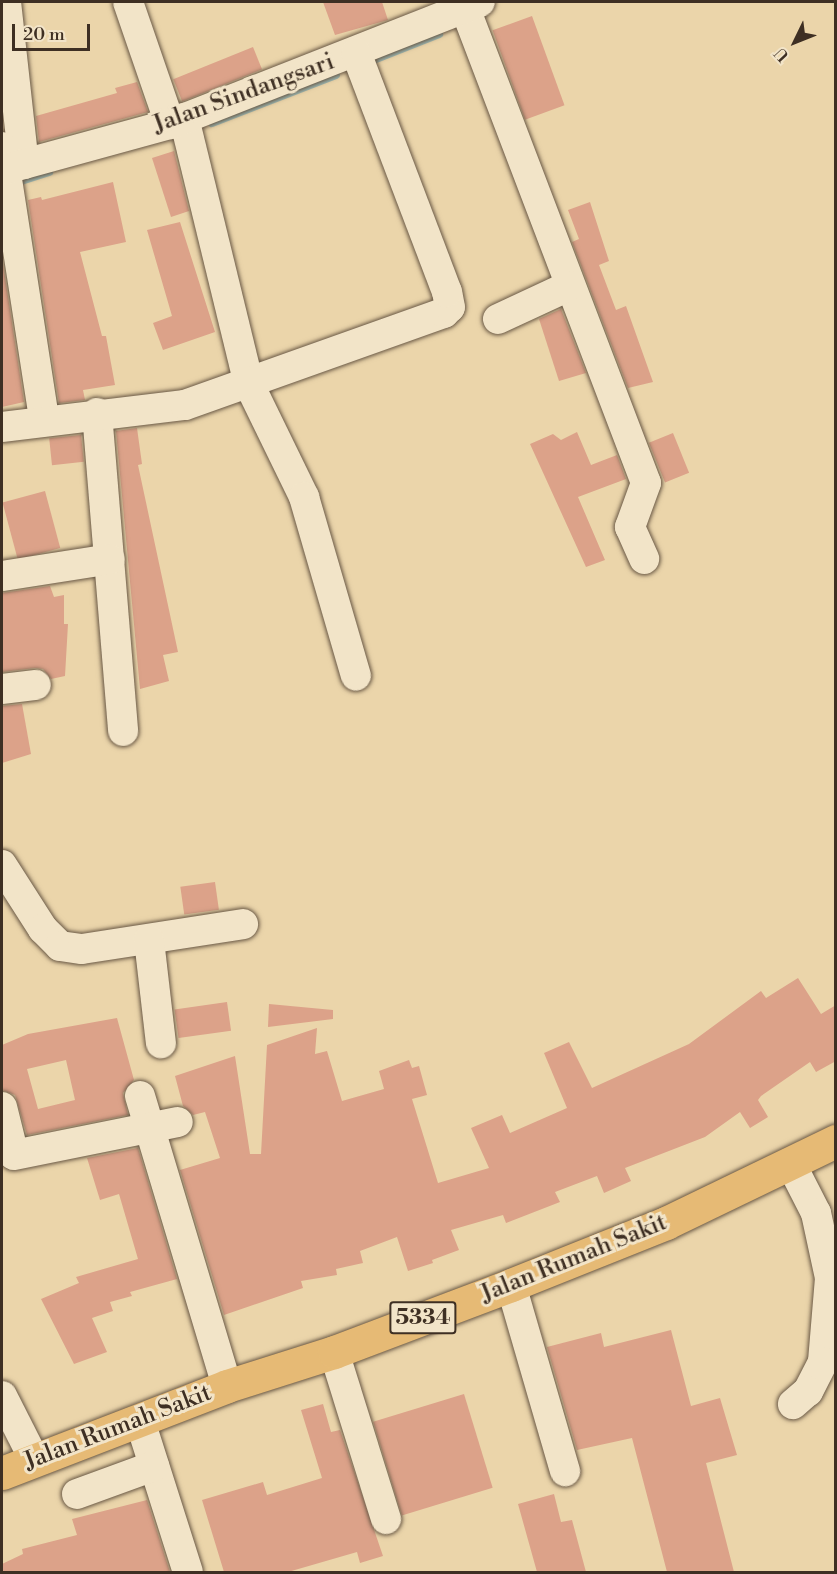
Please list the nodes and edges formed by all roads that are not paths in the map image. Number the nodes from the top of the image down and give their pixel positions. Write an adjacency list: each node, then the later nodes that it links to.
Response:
1 (6, 2): 6 (street)
2 (128, 2): 5 (street)
3 (472, 5): 4 (street, Jalan Sindangsari); 7 (street)
4 (356, 52): 5 (street, Jalan Sindangsari); 9 (street)
5 (177, 121): 6 (street, Jalan Sindangsari); 9 (street)
6 (8, 170): 11 (street)
7 (569, 286): 8 (street); 13 (street)
8 (498, 319)
9 (249, 384): 10 (street); 16 (street)
10 (97, 413): 11 (street); 14 (street)
11 (44, 419): 12 (street)
12 (2, 427)
13 (644, 559)
14 (110, 560): 15 (street); 19 (street)
15 (2, 576)
16 (356, 676)
17 (36, 685): 18 (street)
18 (2, 689)
19 (123, 731)
20 (2, 865): 22 (street)
21 (243, 924): 22 (street)
22 (149, 940): 23 (street)
23 (161, 1043)
24 (140, 1096): 27 (street)
25 (2, 1107): 27 (street)
26 (178, 1122): 27 (street)
27 (149, 1130): 32 (street)
28 (836, 1141): 29 (main road, Jalan Rumah Sakit / 5334)
29 (791, 1164): 30 (main road, Jalan Rumah Sakit / 5334); 34 (street)
30 (511, 1285): 31 (main road, Jalan Rumah Sakit / 5334); 38 (street)
31 (334, 1352): 32 (main road, Jalan Rumah Sakit / 5334); 41 (street)
32 (227, 1386): 35 (main road, Jalan Rumah Sakit / 5334)
33 (2, 1396): 36 (street)
34 (793, 1404)
35 (140, 1421): 36 (main road, Jalan Rumah Sakit / 5334); 37 (street)
36 (35, 1461): 39 (main road, Jalan Rumah Sakit / 5334)
37 (154, 1466): 40 (street); 42 (street)
38 (565, 1471)
39 (2, 1473)
40 (77, 1494)
41 (386, 1519)
42 (188, 1572)

